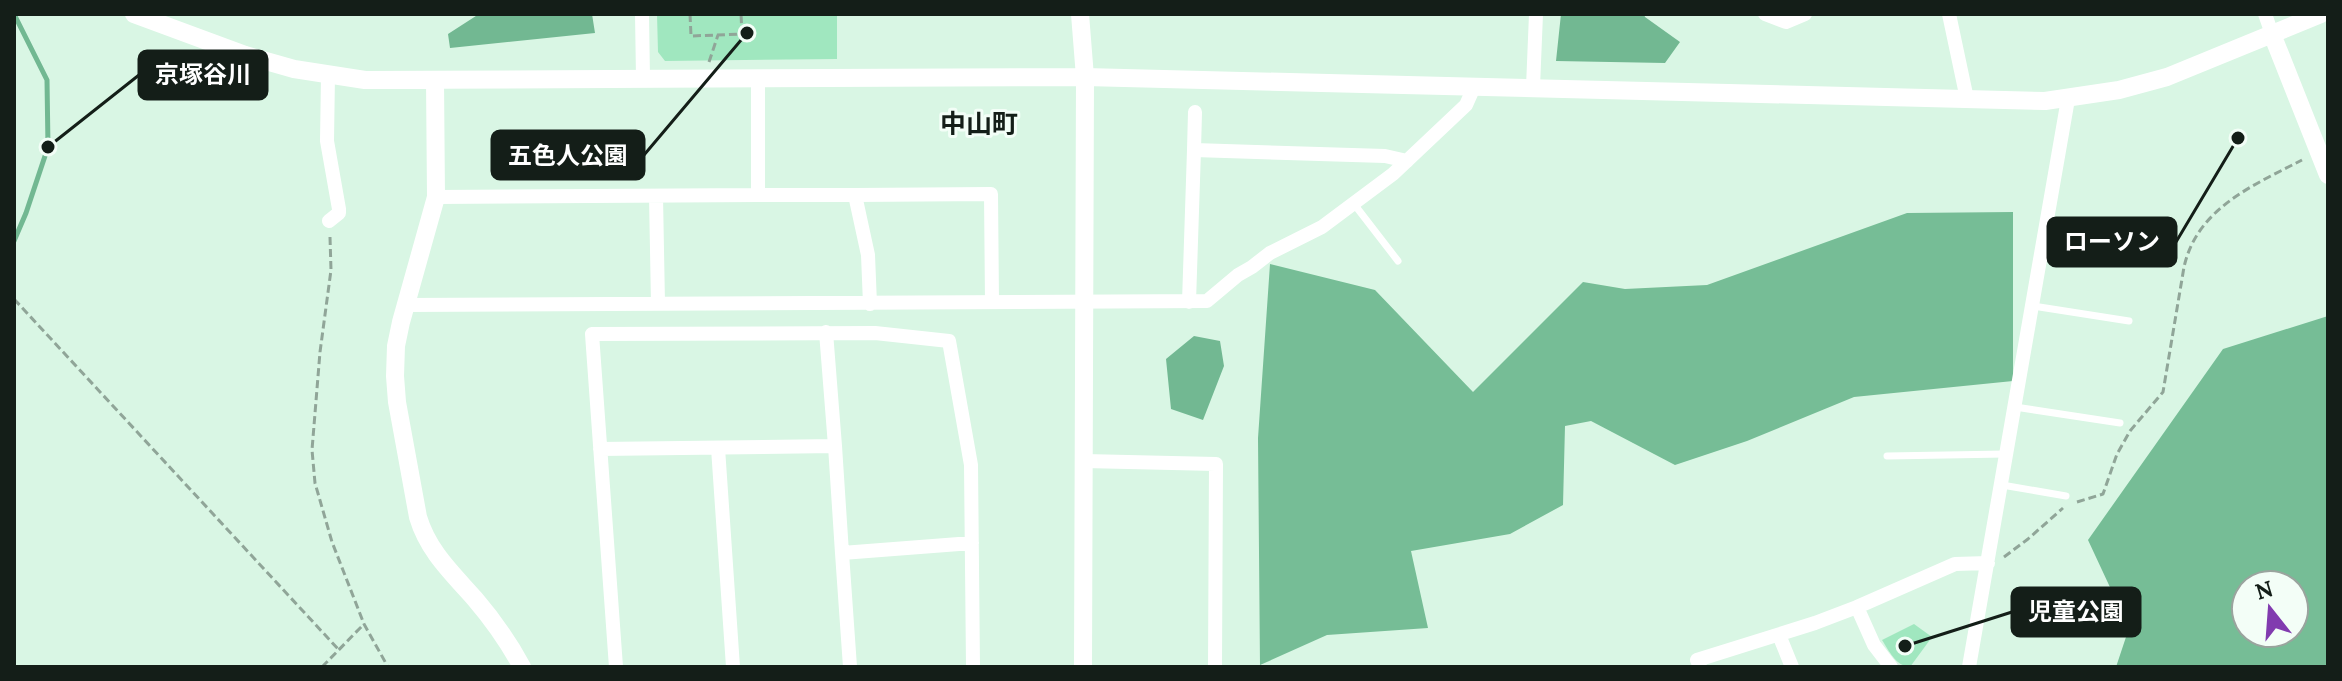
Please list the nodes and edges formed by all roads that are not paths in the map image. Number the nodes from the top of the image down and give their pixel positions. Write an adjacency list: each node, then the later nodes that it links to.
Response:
1 (134, 14): 11 (street)
2 (642, 14): 13 (street)
3 (1080, 14): 12 (street)
4 (1536, 14): 17 (street)
5 (1765, 14): 6 (street)
6 (1805, 14)
7 (1949, 14): 18 (street)
8 (2265, 14): 10 (street)
9 (2321, 14): 10 (street)
10 (2272, 34): 19 (street); 23 (street)
11 (328, 75): 15 (street); 29 (street)
12 (1085, 77): 14 (street); 16 (street); 32 (street)
13 (643, 78): 14 (street); 15 (street)
14 (758, 78): 24 (street)
15 (435, 80): 27 (street)
16 (1474, 87): 17 (street); 22 (street)
17 (1533, 87): 18 (street)
18 (1967, 99): 19 (street)
19 (2068, 99): 37 (street)
20 (1195, 112): 21 (street)
21 (1194, 150): 22 (street); 33 (street)
22 (1407, 161): 28 (street)
23 (2328, 175)
24 (758, 195): 25 (street); 26 (street)
25 (855, 195): 31 (street); 35 (street)
26 (656, 196): 27 (street); 34 (street)
27 (436, 197): 36 (street)
28 (1354, 204): 30 (lane); 33 (street)
29 (329, 221)
30 (1398, 261)
31 (992, 302): 32 (street); 35 (street)
32 (1084, 302): 33 (street); 47 (street)
33 (1189, 302)
34 (658, 304): 35 (street); 36 (street)
35 (870, 304)
36 (405, 305): 55 (street)
37 (2033, 306): 38 (lane); 40 (street)
38 (2129, 321)
39 (826, 332): 42 (street); 44 (street); 50 (street)
40 (2014, 407): 41 (lane); 45 (street)
41 (2120, 423)
42 (835, 446): 43 (street); 51 (street)
43 (718, 448): 44 (street); 57 (street)
44 (600, 449): 56 (street)
45 (2007, 454): 46 (lane); 48 (street)
46 (1887, 456)
47 (1084, 461): 60 (street); 61 (street)
48 (2002, 485): 49 (lane); 52 (street)
49 (2066, 496)
50 (972, 543): 51 (street); 59 (street)
51 (842, 553): 58 (street)
52 (1993, 563): 53 (street); 65 (street)
53 (1857, 607): 54 (street); 64 (street)
54 (1779, 635): 62 (street); 63 (street)
55 (522, 667)
56 (616, 667)
57 (733, 667)
58 (850, 667)
59 (973, 667)
60 (1083, 667)
61 (1215, 667)
62 (1700, 667)
63 (1792, 667)
64 (1891, 667)
65 (1969, 667)

